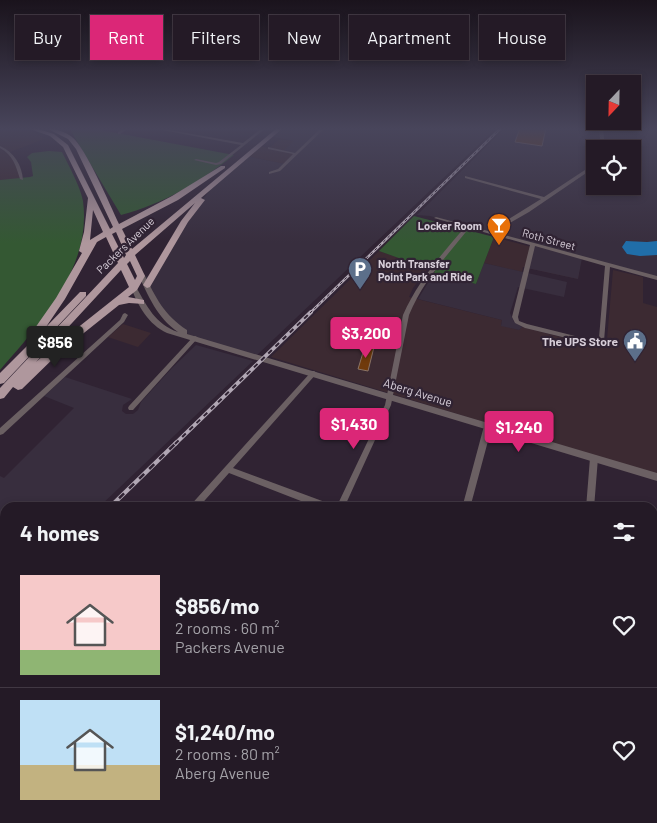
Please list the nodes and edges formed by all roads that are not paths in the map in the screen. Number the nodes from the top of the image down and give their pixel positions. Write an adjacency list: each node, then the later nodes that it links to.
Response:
1 (19, 166): 12 (street)
2 (75, 166): 13 (main road, Aberg Avenue)
3 (87, 166): 16 (main road, Aberg Avenue)
4 (225, 166): 15 (main road)
5 (225, 166): 23 (main road, Packers Avenue)
6 (234, 166): 11 (main road, Packers Avenue)
7 (283, 166): 9 (street)
8 (586, 171): 14 (street)
9 (270, 173)
10 (466, 177): 14 (street)
11 (220, 178): 23 (main road, Packers Avenue); 25 (main road)
12 (22, 179)
13 (90, 198): 20 (main road, Aberg Avenue); 29 (main road)
14 (545, 199): 21 (street)
15 (158, 207): 16 (main road); 18 (main road)
16 (112, 217): 18 (main road, Aberg Avenue)
17 (436, 218): 19 (street, Roth Street)
18 (118, 228): 20 (main road); 28 (main road, Aberg Avenue)
19 (467, 228): 21 (street, Roth Street); 41 (street)
20 (107, 233): 22 (main road, Aberg Avenue); 29 (main road)
21 (493, 234): 24 (street, Roth Street)
22 (114, 244): 28 (main road); 32 (main road, Aberg Avenue)
23 (137, 245): 27 (main road, Packers Avenue)
24 (533, 245): 26 (street, Roth Street); 26 (street)
25 (160, 263): 28 (main road); 31 (main road)
26 (608, 265): 30 (street, Roth Street)
27 (112, 269): 39 (main road, Packers Avenue); 40 (main road, Packers Avenue)
28 (140, 273): 31 (street, Aberg Avenue); 32 (main road)
29 (73, 276): 39 (main road)
30 (657, 278)
31 (146, 285): 36 (street, Aberg Avenue)
32 (134, 288): 33 (street, Aberg Avenue); 34 (main road)
33 (141, 302): 34 (main road); 36 (street, Aberg Avenue)
34 (115, 303): 42 (main road)
35 (125, 315): 45 (street)
36 (195, 338): 37 (street, Aberg Avenue); 43 (street)
37 (286, 366): 38 (street, Aberg Avenue)
38 (313, 375): 41 (street, Aberg Avenue); 47 (street)
39 (0, 378)
40 (0, 395)
41 (390, 398): 44 (street, Aberg Avenue); 52 (street)
42 (0, 402)
43 (131, 408)
44 (487, 428): 46 (street, Aberg Avenue); 53 (street)
45 (0, 432)
46 (594, 461): 48 (street, Aberg Avenue); 49 (street, Aberg Avenue); 54 (street)
47 (228, 469): 50 (street); 51 (street)
48 (657, 477)
49 (657, 483)
50 (198, 502)
51 (314, 502)
52 (343, 502)
53 (468, 502)
54 (591, 502)

